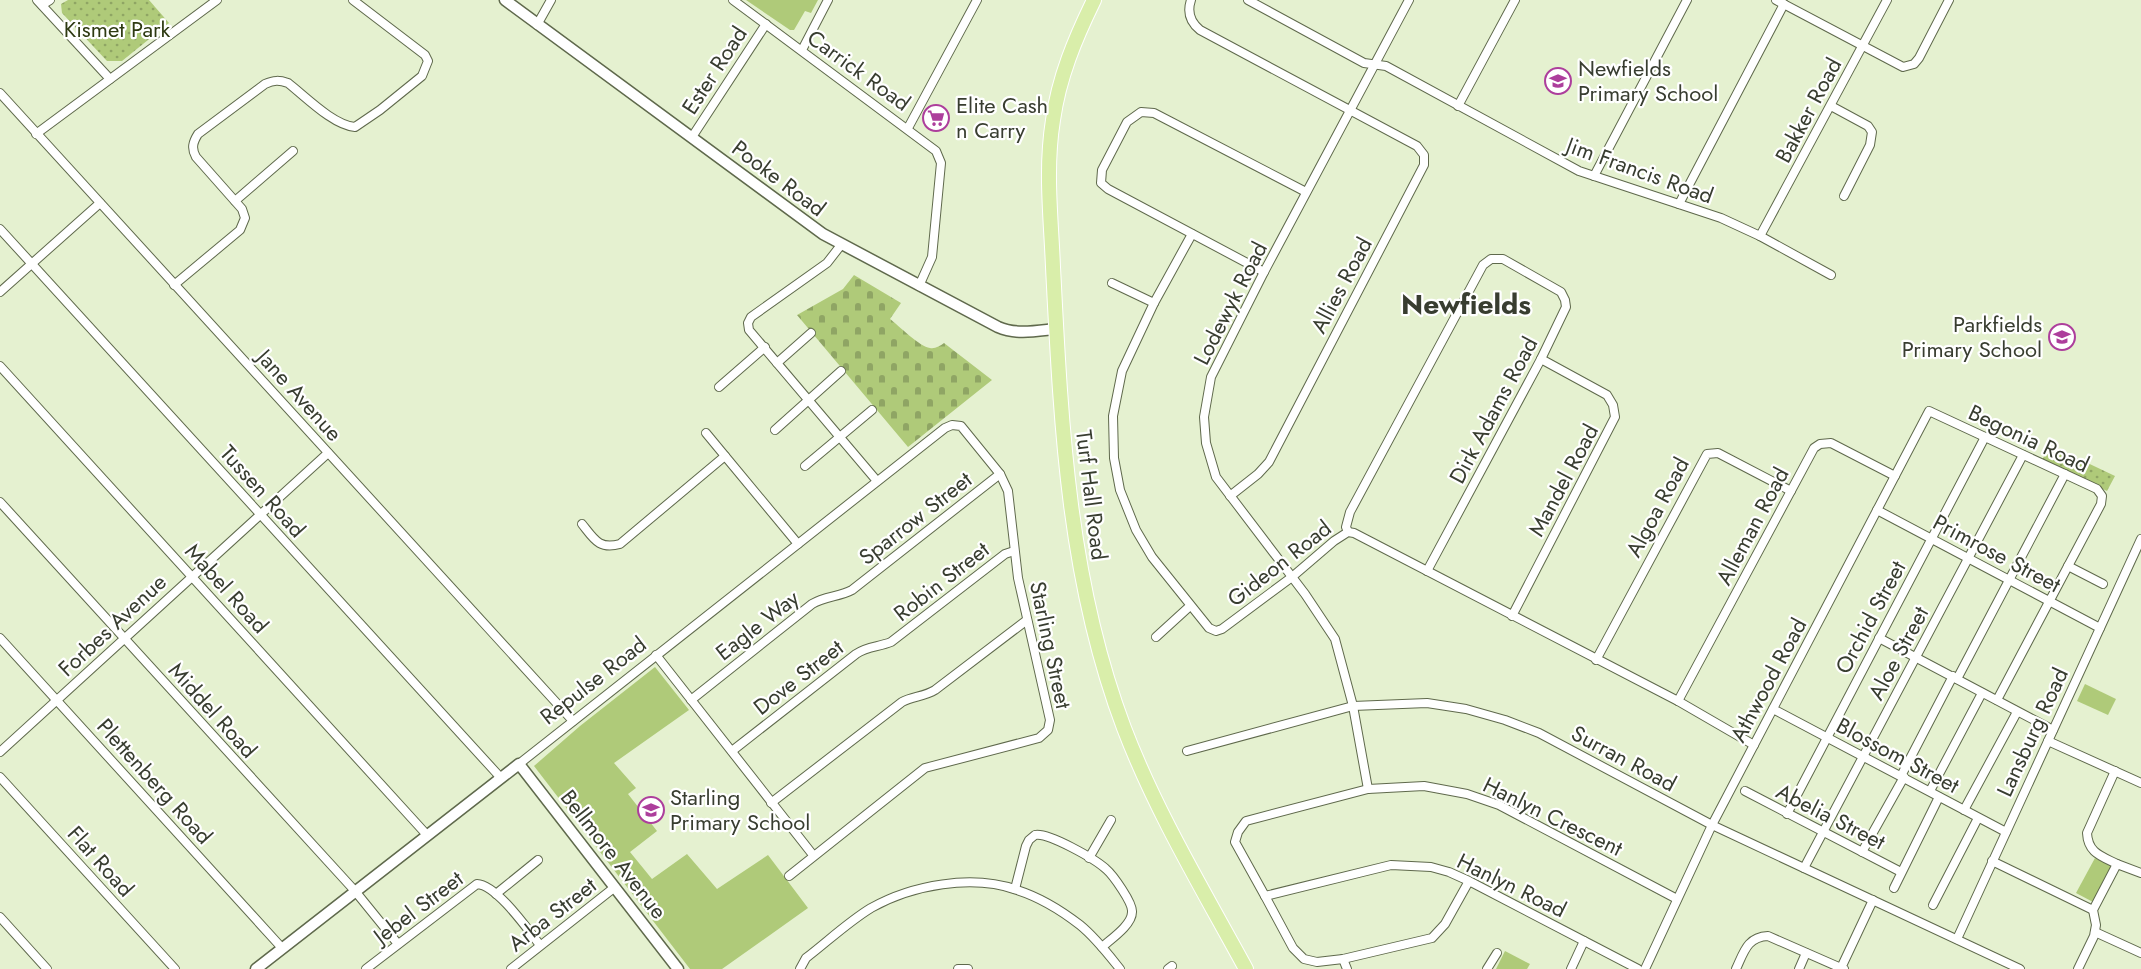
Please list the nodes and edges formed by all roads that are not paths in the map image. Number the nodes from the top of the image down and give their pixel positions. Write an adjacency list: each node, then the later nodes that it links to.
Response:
1 (217, 0): 23 (street)
2 (353, 0): 35 (street)
3 (505, 0): 19 (street, Pooke Road)
4 (551, 0): 19 (street)
5 (733, 0): 18 (street, Carrick Road)
6 (828, 0): 21 (street)
7 (977, 0): 28 (street)
8 (1094, 0): 50 (main road, Turf Hall Road)
9 (1191, 0): 27 (street, Allies Road)
10 (1248, 0): 22 (street, Jim Francis Road)
11 (1409, 0): 22 (street, Lodewyk Road)
12 (1515, 0): 25 (street)
13 (1687, 0): 32 (street)
14 (1887, 0): 20 (street, Bakker Road)
15 (1949, 0): 20 (street)
16 (43, 2): 23 (street)
17 (1780, 2): 20 (street); 37 (street)
18 (766, 24): 21 (street, Carrick Road); 30 (street, Ester Road)
19 (537, 25): 30 (street, Pooke Road)
20 (1862, 46): 26 (street, Bakker Road)
21 (802, 50): 28 (street, Carrick Road)
22 (1375, 64): 25 (street, Jim Francis Road); 27 (street, Lodewyk Road)
23 (110, 79): 29 (street)
24 (0, 93): 29 (street, Jane Avenue)
25 (1458, 106): 32 (street, Jim Francis Road)
26 (1831, 106): 34 (street); 40 (street, Bakker Road)
27 (1350, 110): 33 (street, Lodewyk Road); 75 (street, Allies Road)
28 (908, 128): 47 (street, Carrick Road)
29 (36, 134): 36 (street, Jane Avenue)
30 (692, 137): 41 (street, Pooke Road)
31 (293, 151): 35 (street)
32 (1594, 176): 37 (street, Jim Francis Road)
33 (1306, 192): 39 (street); 43 (street, Lodewyk Road)
34 (1844, 196)
35 (236, 201): 46 (street)
36 (100, 203): 42 (street); 46 (street, Jane Avenue)
37 (1679, 204): 40 (street, Jim Francis Road)
38 (0, 229): 42 (street, Tussen Road)
39 (1192, 234): 43 (street); 49 (street, Gideon Road)
40 (1760, 236): 44 (street, Jim Francis Road)
41 (841, 245): 47 (street, Pooke Road); 52 (street)
42 (31, 264): 48 (street); 78 (street, Tussen Road)
43 (1264, 272): 75 (street, Lodewyk Road)
44 (1831, 275)
45 (1112, 283): 49 (street)
46 (174, 285): 66 (street, Jane Avenue)
47 (919, 286): 50 (street, Pooke Road)
48 (0, 292)
49 (1154, 303): 94 (street, Gideon Road)
50 (1055, 329): 188 (main road, Turf Hall Road)
51 (811, 333): 54 (street)
52 (765, 348): 54 (street); 57 (street)
53 (1541, 359): 80 (street, Dirk Adams Road); 87 (street, Dirk Adams Road); 95 (street, Mandel Road)
54 (777, 363): 58 (street)
55 (0, 366): 88 (street, Mabel Road)
56 (841, 372): 58 (street)
57 (719, 387)
58 (808, 399): 62 (street); 64 (street)
59 (872, 410): 64 (street)
60 (1929, 411): 65 (street, Begonia Road); 72 (street, Athwood Road)
61 (956, 424): 70 (street, Starling Street); 73 (street, Repulse Road)
62 (775, 430)
63 (706, 433): 68 (street)
64 (840, 437): 69 (street); 73 (street)
65 (1985, 437): 67 (street, Begonia Road); 81 (street, Orchid Street)
66 (328, 453): 78 (street, Forbes Avenue); 115 (street, Jane Avenue)
67 (2023, 455): 71 (street, Begonia Road); 85 (street, Aloe Street)
68 (725, 456): 79 (street); 83 (street)
69 (805, 466)
70 (1000, 474): 84 (street, Starling Street); 92 (street, Sparrow Street)
71 (2065, 474): 86 (street, Begonia Road); 90 (street)
72 (1895, 476): 74 (street, Alleman Road); 77 (street, Athwood Road)
73 (877, 481): 83 (street, Repulse Road)
74 (1791, 491): 105 (street, Algoa Road); 111 (street, Alleman Road)
75 (1230, 496): 89 (street, Lodewyk Road)
76 (0, 502): 101 (street, Middel Road)
77 (1877, 510): 81 (street, Primrose Street); 113 (street, Athwood Road)
78 (261, 515): 88 (street, Forbes Avenue); 128 (street, Tussen Road)
79 (582, 524)
80 (1348, 532): 87 (street, Gideon Road); 89 (street, Gideon Road)
81 (1931, 539): 85 (street, Primrose Street); 100 (street, Orchid Street)
82 (2141, 541): 97 (street, Lansburg Road)
83 (798, 544): 103 (street, Repulse Road)
84 (1014, 551): 96 (street, Starling Street); 102 (street, Robin Street)
85 (1968, 558): 90 (street, Primrose Street); 104 (street, Aloe Street)
86 (2068, 566): 91 (street); 93 (street, Begonia Road)
87 (1427, 571): 95 (street, Gideon Road)
88 (192, 576): 101 (street, Forbes Avenue); 142 (street, Mabel Road)
89 (1292, 577): 94 (street, Gideon Road); 112 (street, Lodewyk Road)
90 (2009, 579): 93 (street, Primrose Street); 106 (street)
91 (2103, 584)
92 (852, 590): 109 (street, Eagle Way)
93 (2049, 600): 97 (street, Primrose Street); 110 (street, Begonia Road)
94 (1190, 606): 98 (street)
95 (1512, 616): 105 (street, Gideon Road)
96 (1027, 620): 134 (street); 144 (street, Starling Street)
97 (2100, 628): 116 (street, Lansburg Road)
98 (1156, 637)
99 (0, 638): 108 (street, Plettenberg Road)
100 (1879, 638): 104 (street); 117 (street, Orchid Street)
101 (124, 639): 108 (street, Forbes Avenue); 157 (street, Middel Road)
102 (891, 642): 120 (street, Dove Street)
103 (656, 655): 109 (street); 115 (street, Repulse Road)
104 (1916, 657): 106 (street); 123 (street, Aloe Street)
105 (1596, 660): 111 (street, Gideon Road)
106 (1955, 678): 107 (street); 126 (street)
107 (1982, 693): 110 (street); 132 (street)
108 (57, 700): 122 (street, Forbes Avenue); 171 (street, Plettenberg Road)
109 (691, 700): 120 (street)
110 (1997, 700): 114 (street)
111 (1678, 701): 119 (street, Gideon Road)
112 (1353, 706): 121 (street, Surran Road); 130 (street, Lodewyk Road); 139 (street, Surran Road)
113 (1773, 709): 117 (street, Blossom Street); 119 (street, Athwood Road)
114 (2017, 711): 116 (street); 135 (street)
115 (573, 721): 124 (street, Repulse Road)
116 (2053, 730): 118 (street, Lansburg Road)
117 (1826, 737): 123 (street, Blossom Street); 136 (street, Orchid Street)
118 (2048, 741): 125 (street); 141 (street, Lansburg Road)
119 (1755, 745): 139 (street, Athwood Road)
120 (732, 751): 134 (street)
121 (1187, 751)
122 (0, 752)
123 (1864, 756): 126 (street, Blossom Street); 140 (street, Aloe Street)
124 (519, 764): 128 (street, Repulse Road); 154 (street, Bellmore Avenue)
125 (2115, 771): 129 (street); 148 (street)
126 (1902, 776): 132 (street, Blossom Street); 143 (street)
127 (0, 777): 179 (street, Flat Road)
128 (501, 778): 142 (street, Repulse Road)
129 (2141, 783)
130 (1368, 789): 159 (street, Hanlyn Crescent); 160 (street, Hanlyn Crescent)
131 (1745, 791): 136 (street, Abelia Street)
132 (1930, 791): 133 (street, Blossom Street)
133 (1939, 796): 135 (street, Blossom Street); 150 (street)
134 (771, 803): 144 (street)
135 (1964, 810): 137 (street, Blossom Street)
136 (1787, 814): 140 (street, Abelia Street)
137 (1978, 818): 141 (street, Blossom Street); 162 (street)
138 (1111, 820): 145 (street)
139 (1712, 825): 149 (street, Surran Road); 160 (street, Athwood Road)
140 (1823, 832): 143 (street, Abelia Street); 149 (street, Aloe Street)
141 (2006, 832): 147 (street, Lansburg Road)
142 (427, 835): 157 (street, Repulse Road)
143 (1862, 852): 150 (street, Abelia Street)
144 (813, 855): 152 (street, Starling Street)
145 (1089, 858): 156 (street); 170 (street)
146 (538, 860): 158 (street)
147 (1992, 861): 163 (street); 166 (street, Lansburg Road)
148 (2117, 864): 151 (street); 163 (street)
149 (1804, 868): 161 (street, Surran Road)
150 (1901, 872): 155 (street)
151 (2141, 873)
152 (789, 876)
153 (1469, 881): 159 (street, Hanlyn Road); 167 (street, Hanlyn Road); 175 (street)
154 (615, 887): 169 (street, Arba Street); 183 (street, Bellmore Avenue)
155 (1894, 888)
156 (1015, 889): 170 (street); 184 (street)
157 (355, 891): 168 (street, Middel Road); 171 (street, Repulse Road)
158 (496, 894): 168 (street, Jebel Street); 169 (street, Jebel Street)
159 (1265, 896): 176 (street)
160 (1677, 899): 193 (street, Athwood Road)
161 (1873, 900): 166 (street, Surran Road); 177 (street)
162 (1947, 905)
163 (2093, 910): 165 (street)
164 (0, 917): 178 (street)
165 (2095, 932): 174 (street); 197 (street)
166 (1957, 939): 196 (street, Surran Road)
167 (1584, 941): 191 (street); 192 (street, Hanlyn Road)
168 (398, 944): 181 (street, Jebel Street)
169 (540, 945): 182 (street, Arba Street)
170 (1102, 947): 187 (street)
171 (282, 948): 180 (street, Repulse Road)
172 (1497, 953): 190 (street)
173 (1806, 953): 177 (street); 194 (street); 195 (street)
174 (2141, 953)
175 (1342, 959): 176 (street); 189 (street)
176 (1308, 965)
177 (1842, 968)
178 (47, 969)
179 (175, 969)
180 (256, 969)
181 (366, 969)
182 (511, 969)
183 (678, 969)
184 (800, 969)
185 (958, 969): 186 (street)
186 (968, 969)
187 (1120, 969)
188 (1246, 969)
189 (1347, 969)
190 (1487, 969)
191 (1571, 969)
192 (1638, 969)
193 (1645, 969)
194 (1736, 969)
195 (1799, 969)
196 (2020, 969)
197 (2078, 969)

